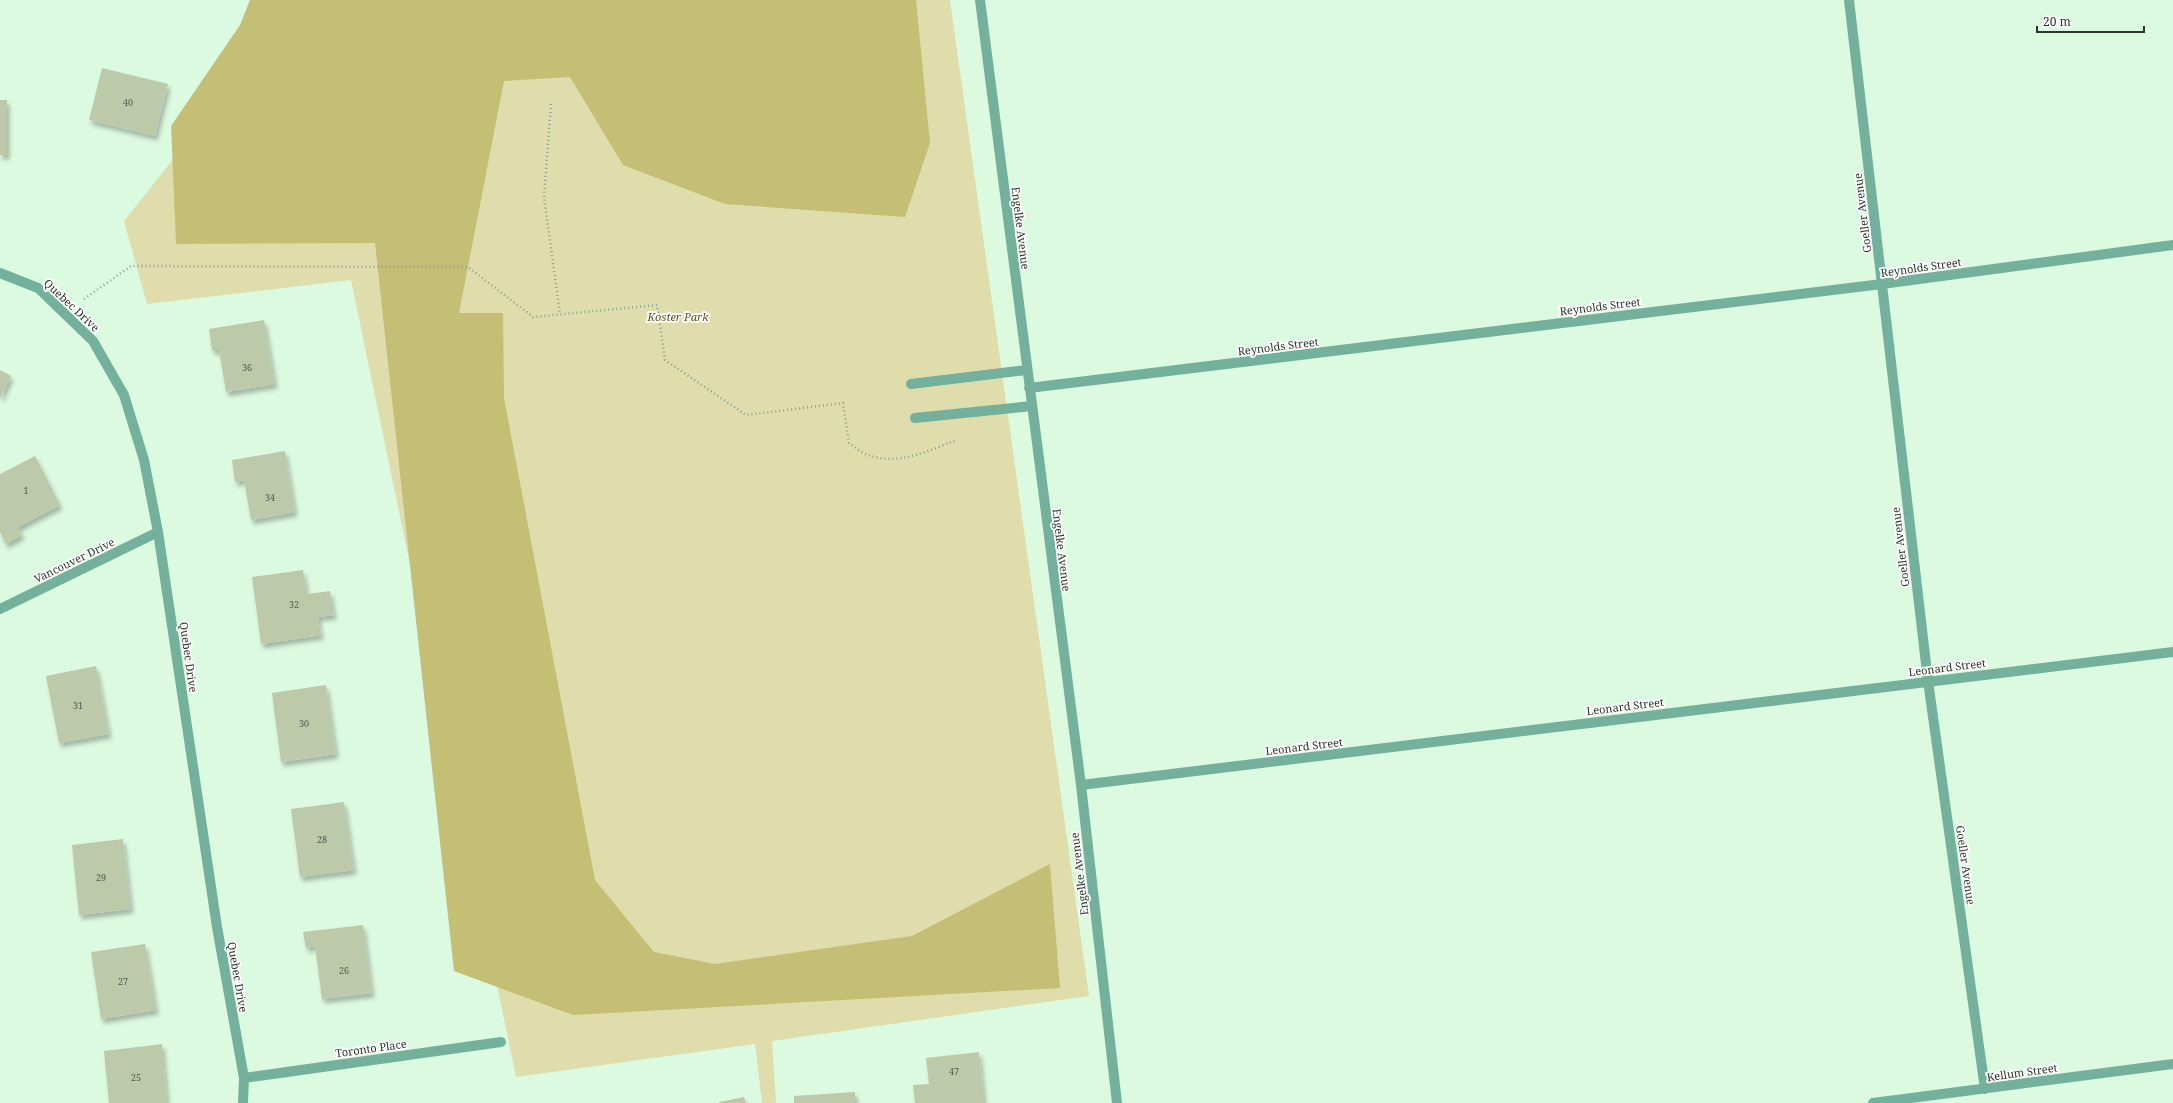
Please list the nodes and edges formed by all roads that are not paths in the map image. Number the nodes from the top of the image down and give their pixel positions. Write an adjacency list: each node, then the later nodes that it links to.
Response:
1 (980, 0): 6 (street, Engelke Avenue)
2 (1849, 0): 5 (street, Goeller Avenue)
3 (2173, 245): 5 (street, Reynolds Street)
4 (0, 273): 11 (street, Quebec Drive)
5 (1882, 284): 8 (street, Reynolds Street); 14 (street, Goeller Avenue)
6 (1027, 370): 7 (street); 8 (street, Engelke Avenue)
7 (911, 384)
8 (1029, 388): 9 (street, Engelke Avenue)
9 (1032, 406): 10 (street); 15 (street, Engelke Avenue)
10 (915, 418)
11 (158, 532): 12 (street, Vancouver Drive); 18 (street, Quebec Drive)
12 (0, 609)
13 (2173, 652): 14 (street, Leonard Street)
14 (1928, 681): 15 (street, Leonard Street); 19 (street, Goeller Avenue)
15 (1081, 785): 21 (street, Engelke Avenue)
16 (501, 1042): 18 (street, Toronto Place)
17 (2173, 1064): 19 (street, Kellum Street)
18 (244, 1078): 20 (street, Quebec Drive)
19 (1985, 1089): 22 (street, Kellum Street)
20 (243, 1103)
21 (1118, 1103)
22 (1873, 1103)

